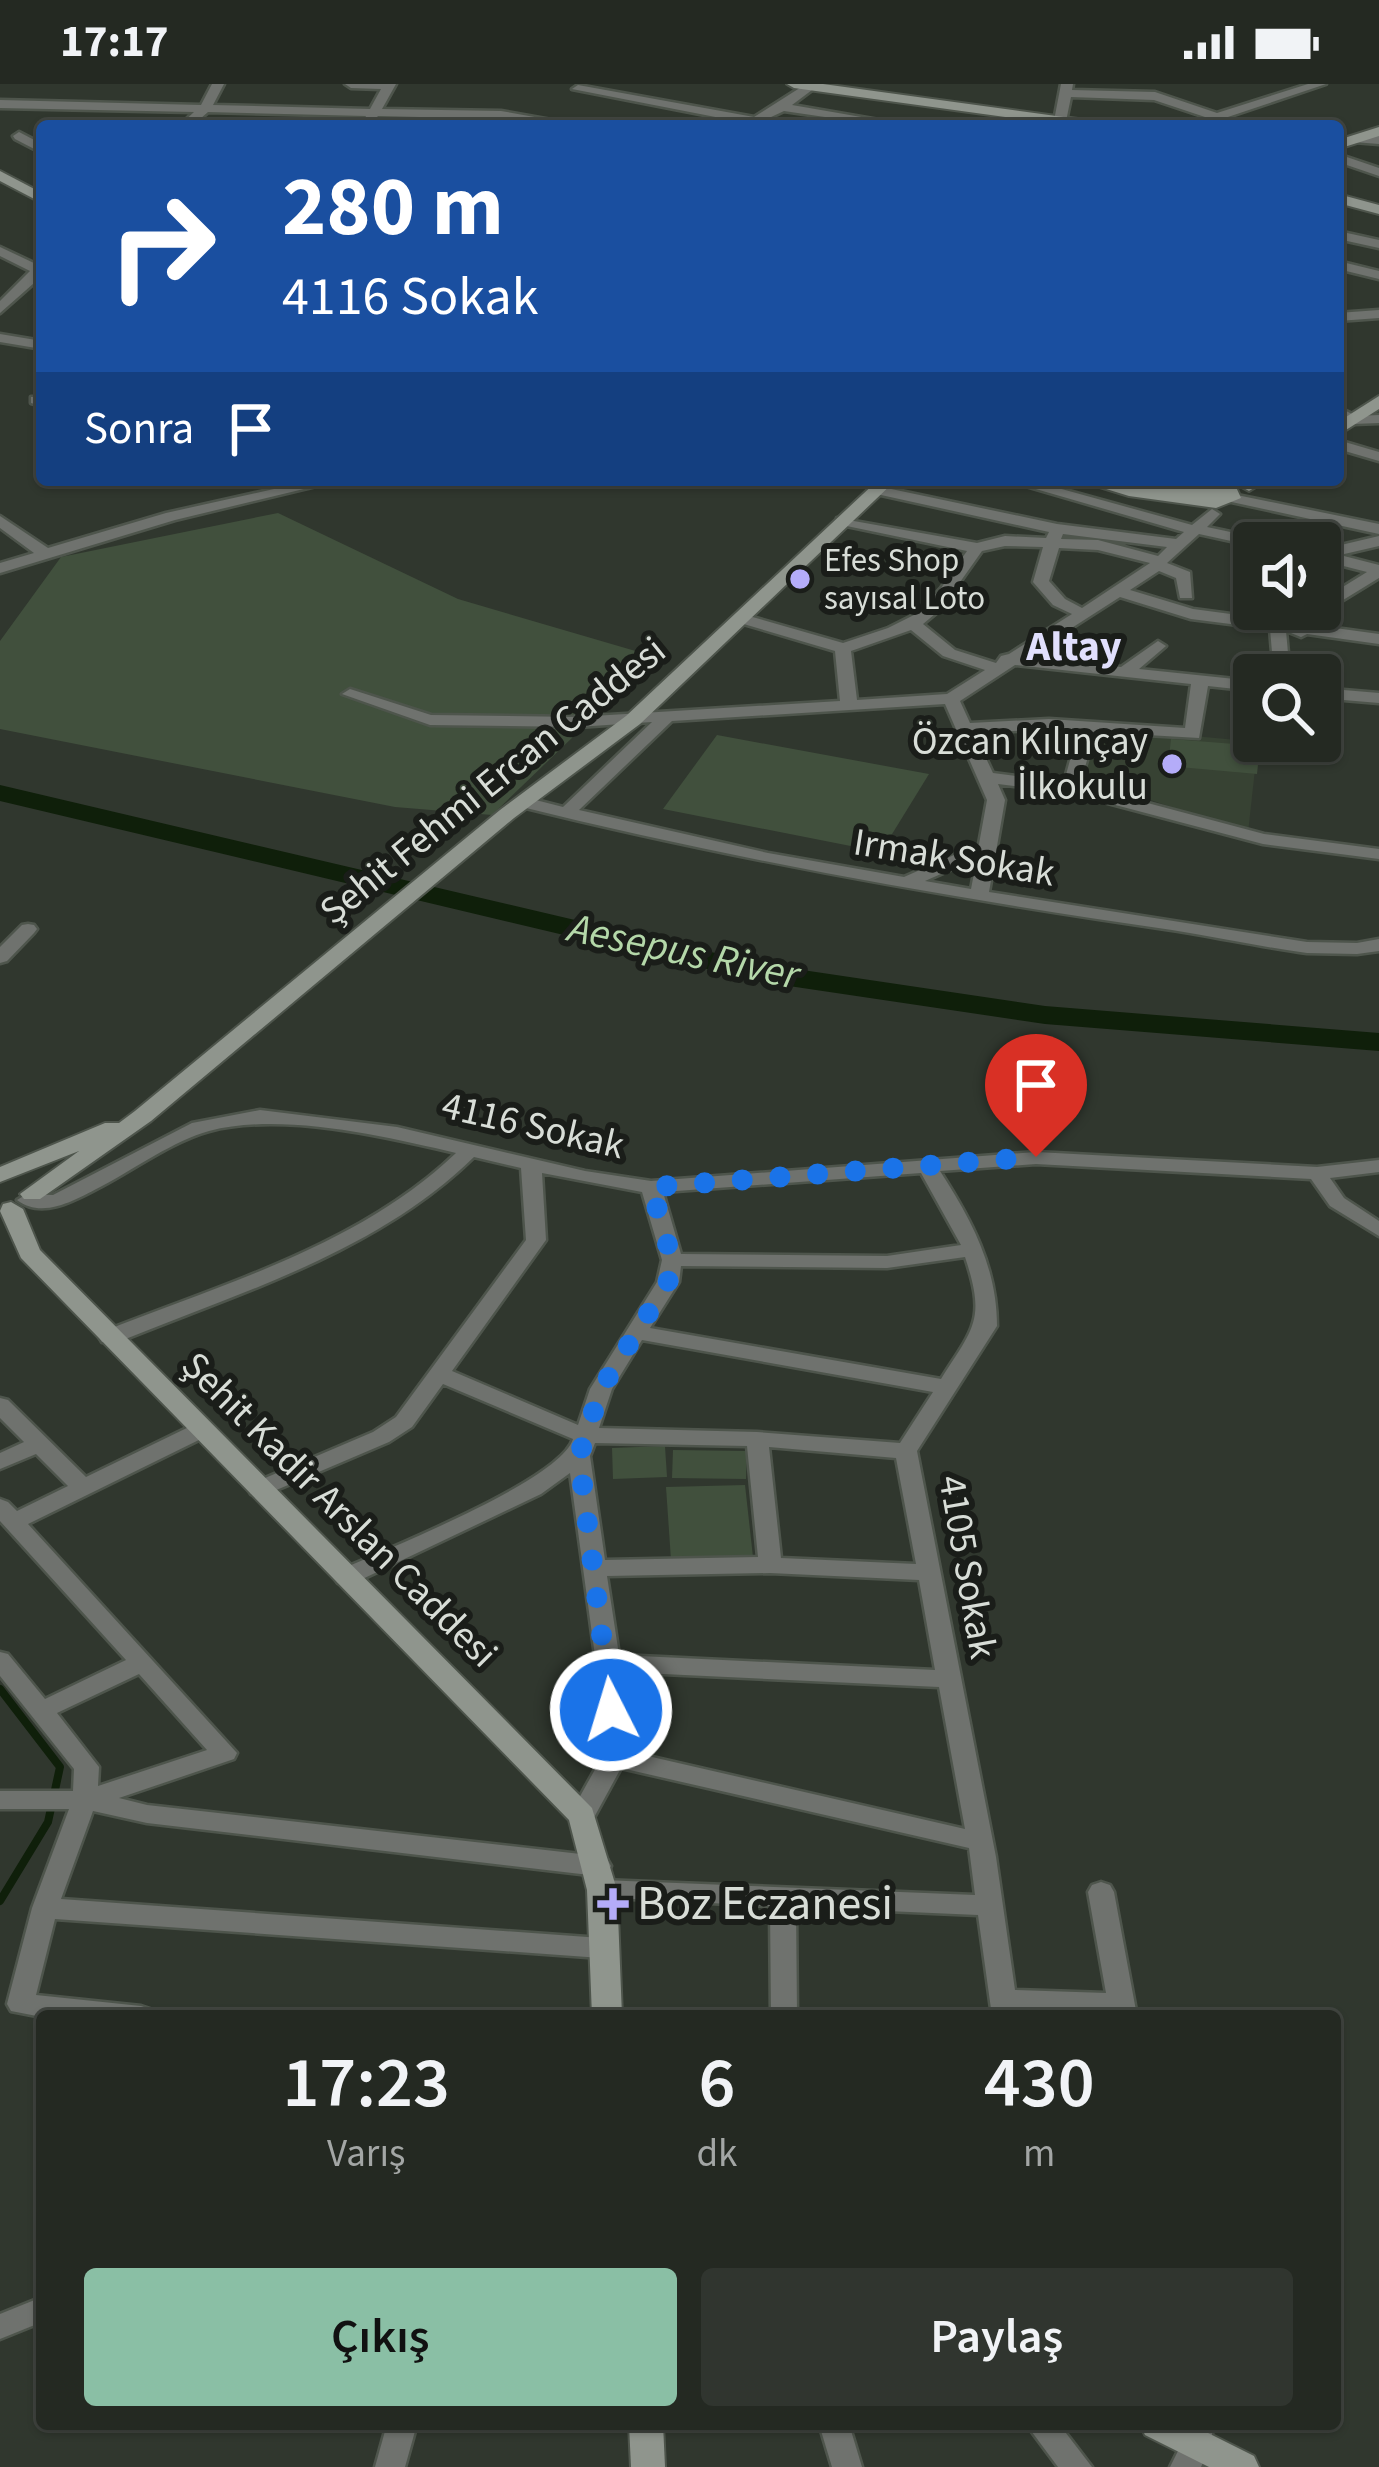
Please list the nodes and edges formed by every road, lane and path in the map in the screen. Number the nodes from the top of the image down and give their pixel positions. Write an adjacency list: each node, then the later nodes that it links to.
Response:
1 (69, 84): 14 (street)
2 (218, 84): 17 (street)
3 (350, 84): 7 (street)
4 (794, 84): 8 (main road)
5 (1046, 84): 11 (street)
6 (1183, 84): 12 (street)
7 (390, 85): 19 (street)
8 (812, 85): 16 (street); 31 (main road)
9 (1307, 85): 20 (street)
10 (581, 87): 27 (street); 28 (street)
11 (1067, 88): 12 (street); 32 (street)
12 (1160, 91): 20 (street)
13 (0, 104): 14 (street)
14 (56, 105): 15 (street)
15 (145, 107): 17 (street); 21 (street)
16 (784, 107): 29 (street); 30 (street)
17 (205, 109): 18 (street); 22 (street)
18 (327, 111): 19 (street); 23 (street)
19 (375, 112): 24 (street); 25 (street)
20 (1216, 117): 33 (street)
21 (137, 120)
22 (192, 120)
23 (324, 120)
24 (370, 120)
25 (437, 120): 26 (street)
26 (499, 120)
27 (553, 120)
28 (733, 120)
29 (754, 120)
30 (865, 120)
31 (1041, 120)
32 (1062, 120)
33 (1207, 120)
34 (36, 132): 37 (street)
35 (1379, 136): 36 (main road)
36 (1344, 144)
37 (36, 145)
38 (1344, 160): 39 (street)
39 (1379, 172)
40 (0, 175): 41 (main road)
41 (36, 196)
42 (1344, 201): 43 (main road)
43 (1379, 210)
44 (1344, 236): 45 (street)
45 (1379, 244)
46 (0, 250): 48 (street)
47 (1344, 266): 50 (street)
48 (36, 267)
49 (36, 274): 51 (street)
50 (1379, 275)
51 (0, 309)
52 (1379, 314): 53 (street)
53 (1344, 317)
54 (0, 338): 55 (street)
55 (36, 344)
56 (1344, 402): 57 (street)
57 (1378, 408): 58 (main road)
58 (1344, 420)
59 (1344, 446): 60 (street)
60 (1379, 458)
61 (307, 486): 81 (street)
62 (879, 486): 69 (main road, Şehit Fehmi Ercan Caddesi)
63 (891, 486): 68 (street)
64 (1031, 486): 66 (street)
65 (1109, 486): 67 (main road)
66 (1062, 496): 71 (street); 72 (street)
67 (1227, 496): 72 (street); 73 (street)
68 (973, 512): 71 (street); 74 (street)
69 (842, 520): 74 (street); 89 (main road, Şehit Fehmi Ercan Caddesi)
70 (0, 521): 81 (street)
71 (1019, 522): 75 (street)
72 (1195, 529): 76 (street); 78 (street)
73 (1379, 530)
74 (903, 532): 79 (street)
75 (1054, 537): 78 (street); 79 (street); 83 (street); 88 (street)
76 (1233, 537)
77 (1379, 541): 80 (street)
78 (1181, 544): 83 (street)
79 (977, 548): 91 (street)
80 (1341, 550)
81 (43, 553): 84 (street)
82 (1341, 560): 85 (street)
83 (1158, 563): 86 (street); 87 (street)
84 (0, 568)
85 (1379, 570): 93 (street)
86 (1119, 592): 88 (street); 90 (street)
87 (1186, 595)
88 (1085, 615): 97 (street)
89 (743, 620): 96 (street); 107 (main road, Şehit Fehmi Ercan Caddesi)
90 (1233, 620)
91 (916, 626): 96 (street); 97 (street)
92 (1293, 630): 93 (street)
93 (1301, 632): 94 (street)
94 (1379, 639)
95 (1158, 646): 98 (street)
96 (843, 648): 105 (street)
97 (1000, 663): 98 (street); 104 (street)
98 (1123, 673): 99 (street)
99 (1200, 681): 100 (street); 108 (street)
100 (1233, 684)
101 (350, 694): 107 (street)
102 (1341, 695): 103 (street)
103 (1379, 698)
104 (951, 699): 105 (street); 109 (street)
105 (849, 704): 106 (street)
106 (666, 718): 107 (street); 113 (street)
107 (633, 720): 112 (main road, Şehit Fehmi Ercan Caddesi)
108 (1088, 726): 109 (street); 111 (street)
109 (966, 728): 110 (street)
110 (988, 778): 111 (street); 114 (street)
111 (1071, 788): 115 (street)
112 (516, 808): 113 (street, Irmak Sokak); 121 (main road, Şehit Fehmi Ercan Caddesi)
113 (566, 813): 116 (street, Irmak Sokak)
114 (987, 848): 116 (street); 117 (street)
115 (1379, 854)
116 (903, 884): 117 (street, Irmak Sokak)
117 (979, 897): 119 (street, Irmak Sokak)
118 (28, 928): 120 (street)
119 (1379, 945)
120 (0, 957)
121 (143, 1116): 127 (main road, Şehit Fehmi Ercan Caddesi); 129 (main road, Şehit Fehmi Ercan Caddesi)
122 (471, 1149): 123 (street, 4116 Sokak); 129 (street, 4116 Sokak); 134 (street)
123 (531, 1164): 128 (street, 4116 Sokak); 135 (street)
124 (926, 1165): 126 (street, 4116 Sokak); 128 (street, 4116 Sokak); 131 (street, 4105 Sokak)
125 (1379, 1166): 126 (street, 4116 Sokak)
126 (1317, 1173): 130 (street)
127 (0, 1175): 129 (main road)
128 (651, 1187): 132 (street)
129 (12, 1206): 134 (main road, Şehit Kadir Arslan Caddesi)
130 (1379, 1229)
131 (972, 1250): 132 (street); 136 (street, 4105 Sokak)
132 (672, 1260): 133 (street)
133 (635, 1332): 136 (street); 141 (street)
134 (110, 1337): 138 (main road, Şehit Kadir Arslan Caddesi)
135 (441, 1376): 141 (street); 145 (street)
136 (946, 1387): 142 (street, 4105 Sokak)
137 (0, 1405): 140 (street)
138 (201, 1430): 144 (street); 145 (main road, Şehit Kadir Arslan Caddesi)
139 (757, 1439): 141 (street); 142 (street); 147 (street)
140 (39, 1444): 143 (street); 144 (street)
141 (581, 1445): 148 (street); 150 (street)
142 (907, 1451): 149 (street, 4105 Sokak)
143 (0, 1462)
144 (83, 1487): 146 (street)
145 (260, 1489): 150 (main road, Şehit Kadir Arslan Caddesi)
146 (7, 1514): 152 (street)
147 (770, 1565): 148 (street); 149 (street)
148 (596, 1568): 153 (street)
149 (931, 1573): 154 (street, 4105 Sokak)
150 (346, 1577): 159 (main road, Şehit Kadir Arslan Caddesi)
151 (0, 1660): 155 (street)
152 (142, 1663): 155 (street); 158 (street)
153 (608, 1663): 154 (street); 156 (street)
154 (948, 1679): 160 (street, 4105 Sokak)
155 (43, 1710): 158 (street)
156 (614, 1757): 159 (street); 160 (street)
157 (0, 1800): 158 (street)
158 (64, 1800): 161 (street); 165 (street)
159 (582, 1816): 161 (main road, Şehit Kadir Arslan Caddesi)
160 (978, 1840): 164 (street, 4105 Sokak)
161 (600, 1878): 163 (street); 166 (main road, Şehit Kadir Arslan Caddesi)
162 (1101, 1892): 171 (street)
163 (783, 1897): 164 (street); 170 (street)
164 (986, 1906): 167 (street, 4105 Sokak)
165 (45, 1908): 166 (street); 168 (street)
166 (601, 1948): 169 (main road, Şehit Kadir Arslan Caddesi)
167 (1004, 2008): 171 (street)
168 (45, 2010)
169 (606, 2010)
170 (784, 2010)
171 (1122, 2010)
172 (36, 2311): 173 (street)
173 (0, 2326)
174 (400, 2430): 180 (street)
175 (646, 2430): 181 (main road)
176 (836, 2430): 182 (street)
177 (1046, 2430): 183 (street)
178 (1167, 2430): 179 (main road)
179 (1193, 2446): 184 (main road)
180 (391, 2467)
181 (647, 2467)
182 (847, 2467)
183 (1077, 2467)
184 (1242, 2467)

